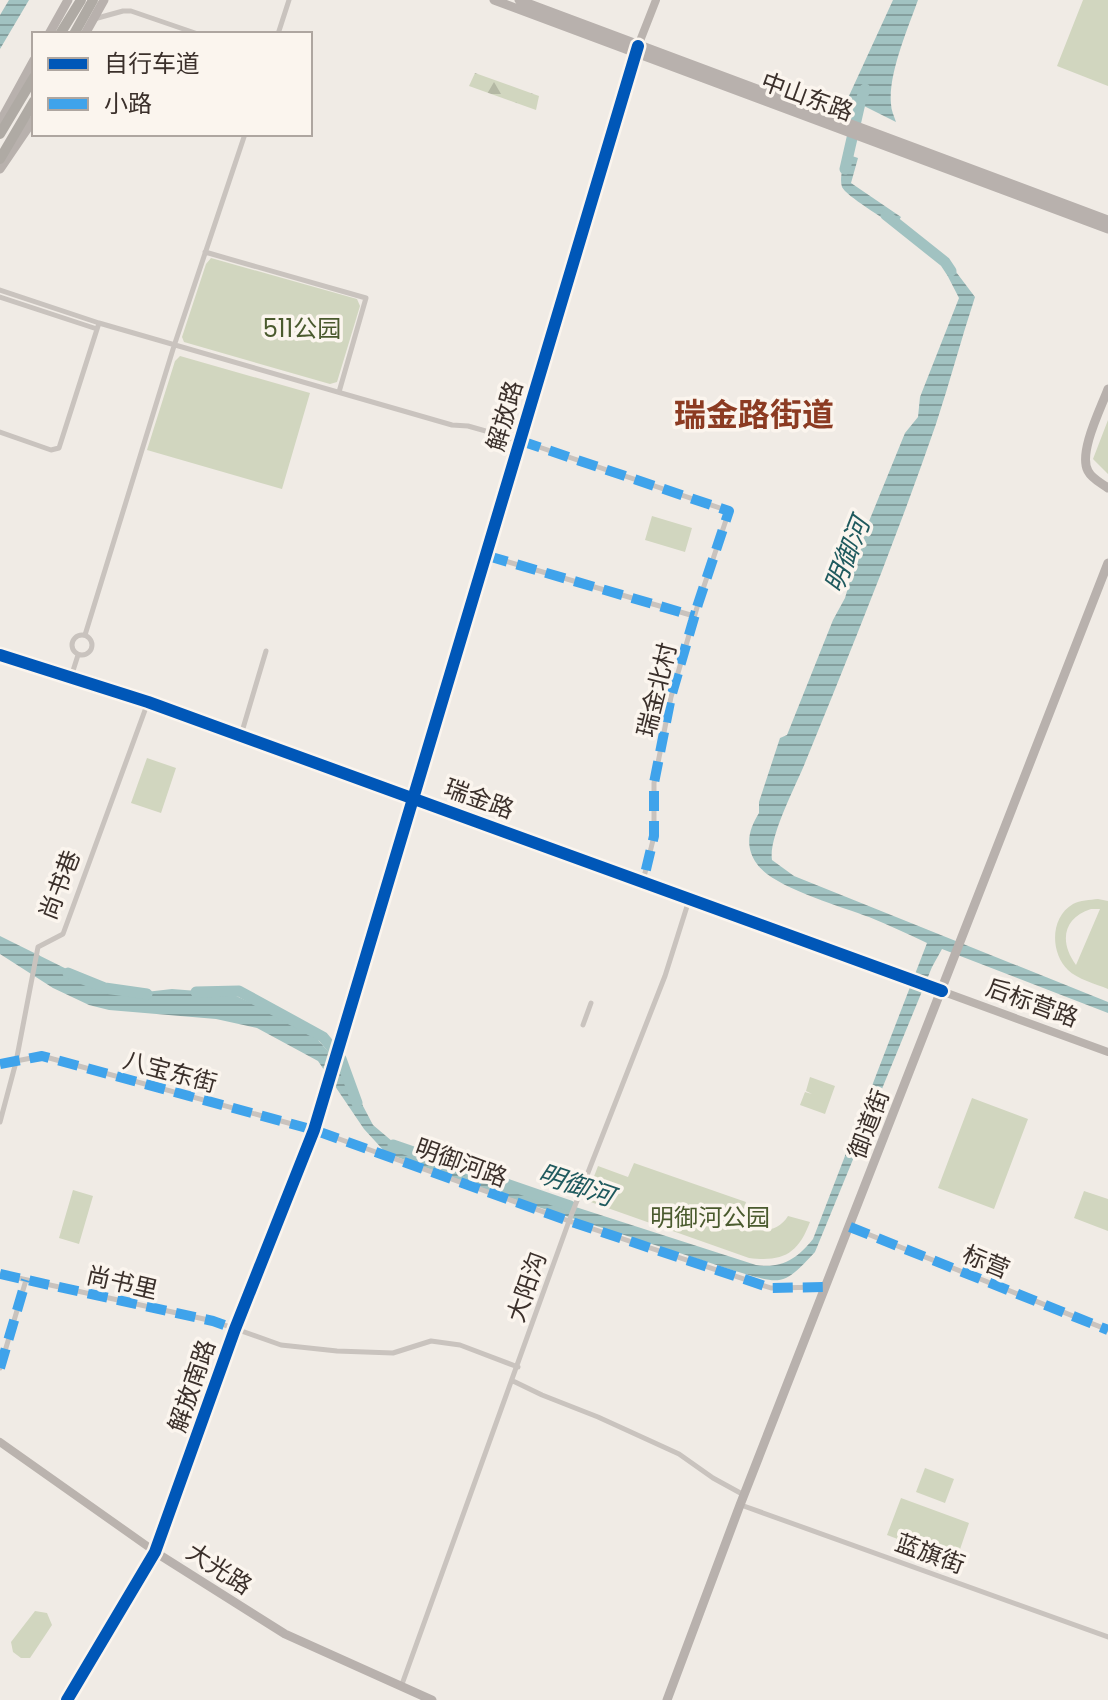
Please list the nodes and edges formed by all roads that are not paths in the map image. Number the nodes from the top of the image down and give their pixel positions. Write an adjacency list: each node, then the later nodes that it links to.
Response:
1 (68, 0): 10 (main road)
2 (81, 0): 11 (highway)
3 (93, 0): 12 (highway)
4 (104, 0): 9 (main road)
5 (289, 0): 15 (street)
6 (494, 0): 16 (main road, 中山东路)
7 (519, 0): 16 (main road, 中山东路)
8 (656, 0): 16 (street, 解放路)
9 (93, 19): 13 (main road); 14 (street)
10 (50, 32)
11 (61, 32)
12 (75, 32)
13 (86, 32)
14 (192, 32)
15 (279, 32)
16 (637, 50): 24 (main road, 中山东路); 37 (street, 解放路)
17 (32, 64): 20 (main road)
18 (32, 80): 22 (highway)
19 (32, 104): 25 (highway)
20 (0, 122)
21 (32, 122): 26 (main road)
22 (0, 134)
23 (244, 136): 29 (street)
24 (875, 138): 27 (main road, 中山东路); 28 (main road, 中山东路)
25 (0, 159)
26 (0, 169)
27 (1108, 220)
28 (1108, 229)
29 (205, 252): 33 (street); 35 (street)
30 (0, 290): 32 (street)
31 (0, 297): 32 (street)
32 (98, 326): 33 (street); 36 (street)
33 (174, 346): 35 (street); 42 (street)
34 (1108, 389): 38 (main road)
35 (339, 392): 37 (street)
36 (0, 432)
37 (521, 441): 39 (street, 解放路); 41 (street, 瑞金北村)
38 (1108, 488)
39 (488, 556): 41 (street); 49 (street, 解放路)
40 (1108, 563): 53 (main road, 御道街)
41 (694, 616): 50 (street, 瑞金北村)
42 (85, 635): 45 (street); 45 (street)
43 (266, 651): 48 (street)
44 (0, 655): 46 (street, 瑞金路)
45 (78, 655): 46 (street)
46 (71, 677): 47 (street, 瑞金路)
47 (148, 702): 48 (street, 瑞金路); 58 (street, 尚书巷)
48 (240, 736): 49 (street, 瑞金路)
49 (412, 798): 50 (street, 瑞金路); 52 (street)
50 (643, 882): 51 (street, 瑞金路)
51 (689, 900): 53 (street, 瑞金路); 62 (street, 大阳沟)
52 (368, 948): 56 (main road)
53 (942, 991): 57 (street, 后标营路); 63 (main road, 御道街)
54 (591, 1003): 55 (street)
55 (583, 1025)
56 (343, 1034): 61 (main road); 61 (street, 解放南路)
57 (1108, 1052)
58 (16, 1062): 59 (street, 八宝东街); 60 (street, 尚书巷); 61 (street, 八宝东街)
59 (0, 1064)
60 (0, 1122)
61 (314, 1130): 62 (street, 明御河路); 67 (street, 解放南路)
62 (569, 1221): 66 (street, 明御河路); 69 (street, 大阳沟)
63 (850, 1227): 66 (main road, 御道街); 68 (street, 标营)
64 (0, 1274): 65 (street, 尚书里)
65 (26, 1280): 67 (street, 尚书里); 70 (street)
66 (826, 1287): 73 (main road, 御道街)
67 (235, 1329): 69 (street, 尚书里); 74 (street, 解放南路)
68 (1108, 1330)
69 (518, 1367): 71 (street, 大阳沟)
70 (0, 1368)
71 (513, 1381): 73 (street, 蓝旗街); 76 (street, 大阳沟)
72 (0, 1442): 74 (street, 大光路)
73 (742, 1500): 75 (street, 蓝旗街); 79 (main road, 御道街)
74 (155, 1552): 76 (street, 大光路); 77 (street, 解放南路)
75 (1108, 1637)
76 (401, 1687): 78 (street, 大光路)
77 (67, 1700)
78 (432, 1700)
79 (667, 1700)

